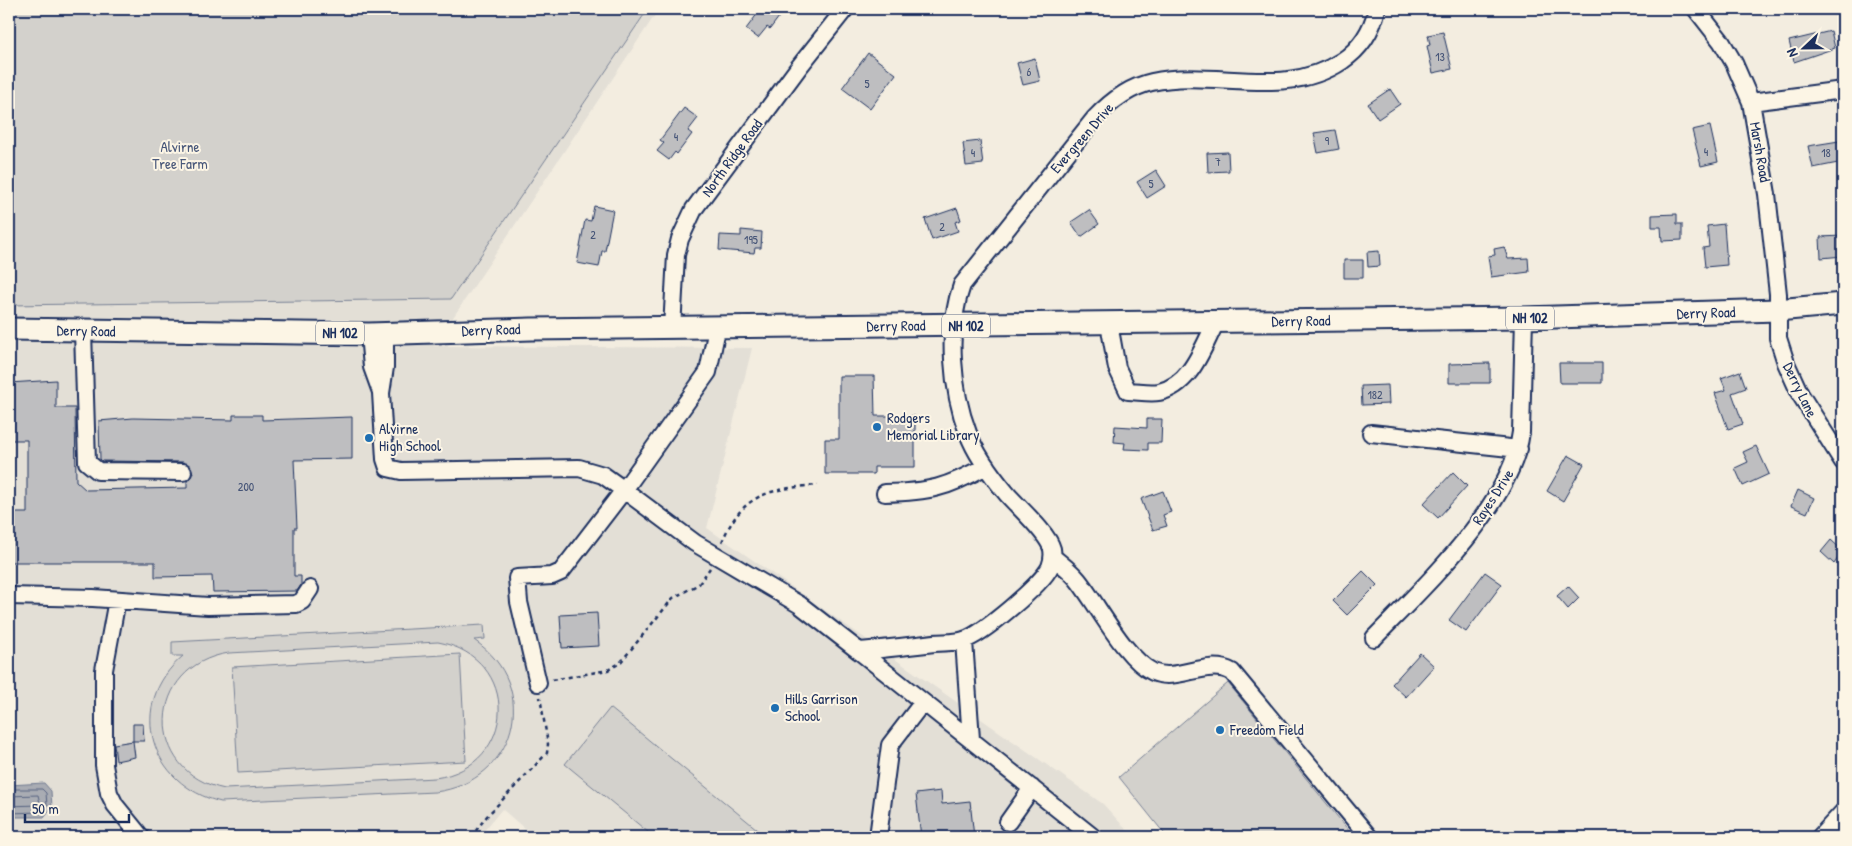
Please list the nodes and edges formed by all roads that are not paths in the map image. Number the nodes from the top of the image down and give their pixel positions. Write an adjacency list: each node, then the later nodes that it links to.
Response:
1 (845, 9): 14 (street, North Ridge Road)
2 (1377, 9): 11 (street, Evergreen Drive)
3 (1696, 9): 5 (street, Marsh Road)
4 (1843, 90): 5 (street)
5 (1750, 102): 7 (street, Marsh Road)
6 (1843, 304): 7 (main road, Derry Road / NH 102)
7 (1777, 310): 8 (main road, Derry Road / NH 102); 19 (street, Derry Lane)
8 (1524, 318): 9 (main road, Derry Road / NH 102); 18 (street, Rayes Drive)
9 (1216, 322): 10 (main road, Derry Road / NH 102); 10 (street)
10 (1109, 324): 11 (main road, Derry Road / NH 102)
11 (952, 326): 12 (main road, Derry Road / NH 102); 20 (street, Evergreen Drive)
12 (717, 328): 14 (main road, Derry Road / NH 102); 22 (street)
13 (9, 329): 15 (main road, Derry Road / NH 102)
14 (672, 329): 16 (main road, Derry Road / NH 102)
15 (83, 331): 16 (main road, Derry Road / NH 102); 21 (street)
16 (377, 334): 22 (street)
17 (1371, 434): 18 (street)
18 (1519, 449): 28 (street, Rayes Drive)
19 (1843, 462)
20 (986, 466): 23 (street); 24 (street, Evergreen Drive)
21 (183, 472)
22 (624, 490): 30 (street); 31 (street)
23 (885, 493)
24 (1053, 557): 29 (street); 40 (street)
25 (310, 589): 27 (street)
26 (14, 596): 27 (street)
27 (117, 600): 37 (street)
28 (1374, 638)
29 (964, 641): 30 (street); 33 (street)
30 (859, 651): 32 (street)
31 (538, 683)
32 (923, 702): 33 (street); 38 (street)
33 (971, 739): 34 (street)
34 (1032, 788): 36 (street); 39 (street)
35 (1843, 812): 41 (street)
36 (1008, 822)
37 (141, 837)
38 (878, 837)
39 (1092, 837)
40 (1369, 837)
41 (1820, 837)

